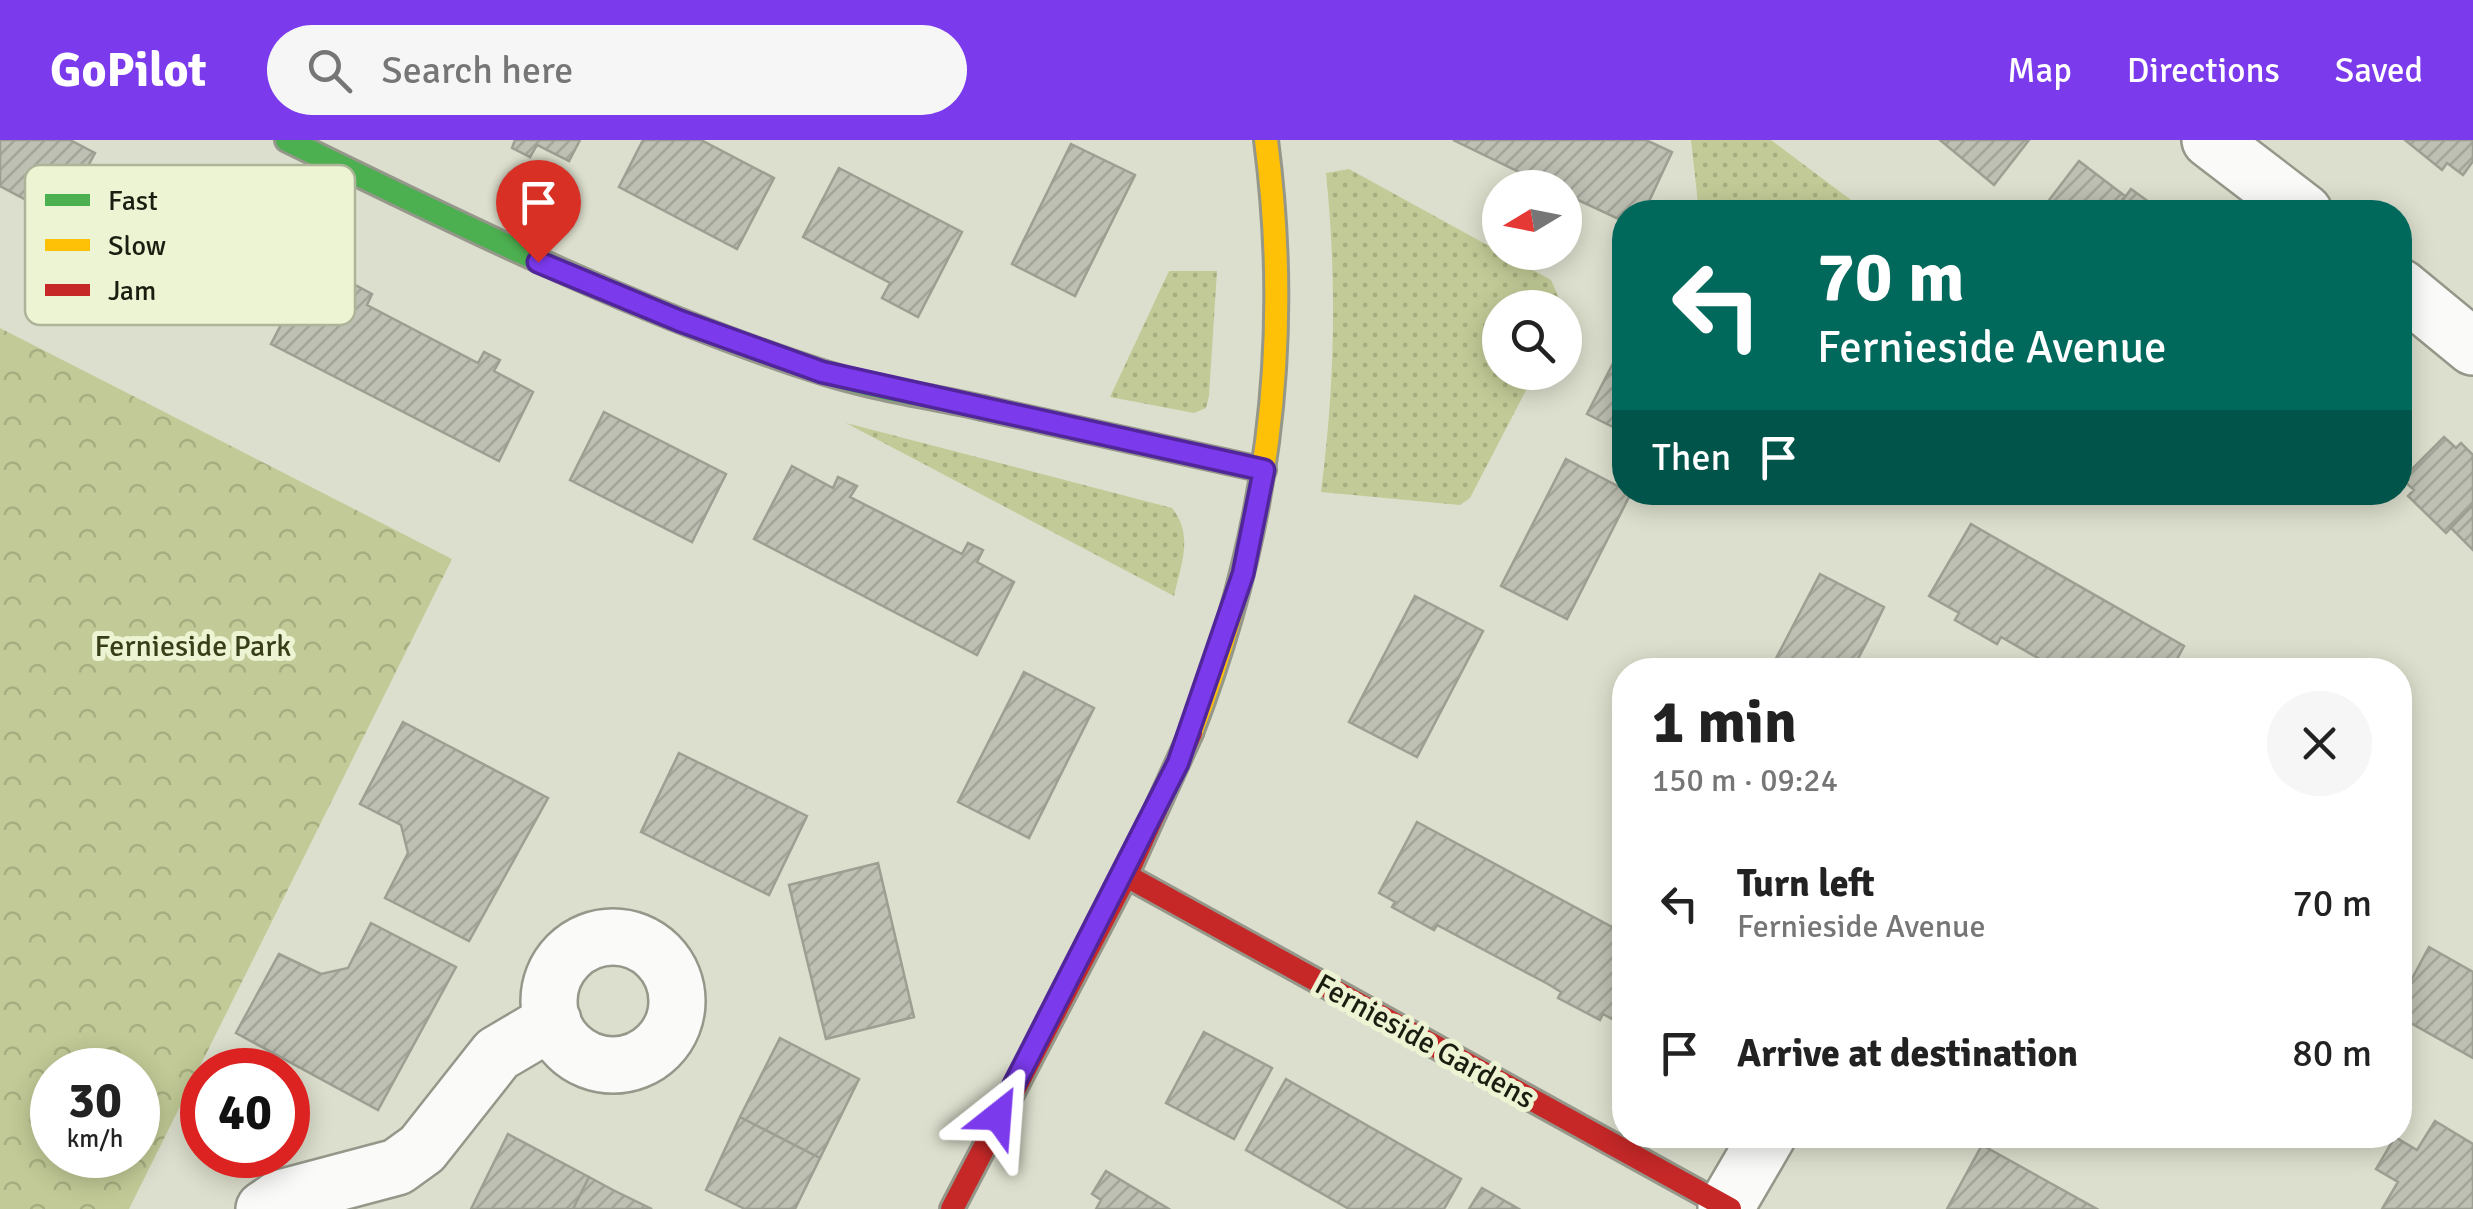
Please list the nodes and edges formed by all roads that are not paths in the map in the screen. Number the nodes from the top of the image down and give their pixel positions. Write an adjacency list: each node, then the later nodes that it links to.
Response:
1 (287, 140): 4 (street)
2 (1266, 140): 9 (street)
3 (2210, 140): 6 (street)
4 (338, 165)
5 (355, 173): 9 (street)
6 (2288, 200)
7 (2412, 296): 8 (street)
8 (2473, 346)
9 (1264, 470): 10 (street)
10 (1125, 874): 12 (street, Fernieside Gardens); 17 (street)
11 (552, 1021): 16 (street)
12 (1612, 1144)
13 (1620, 1148): 15 (street, Fernieside Gardens)
14 (1761, 1148): 15 (street, Fernieside Gardens)
15 (1728, 1208)
16 (264, 1209)
17 (952, 1209)

